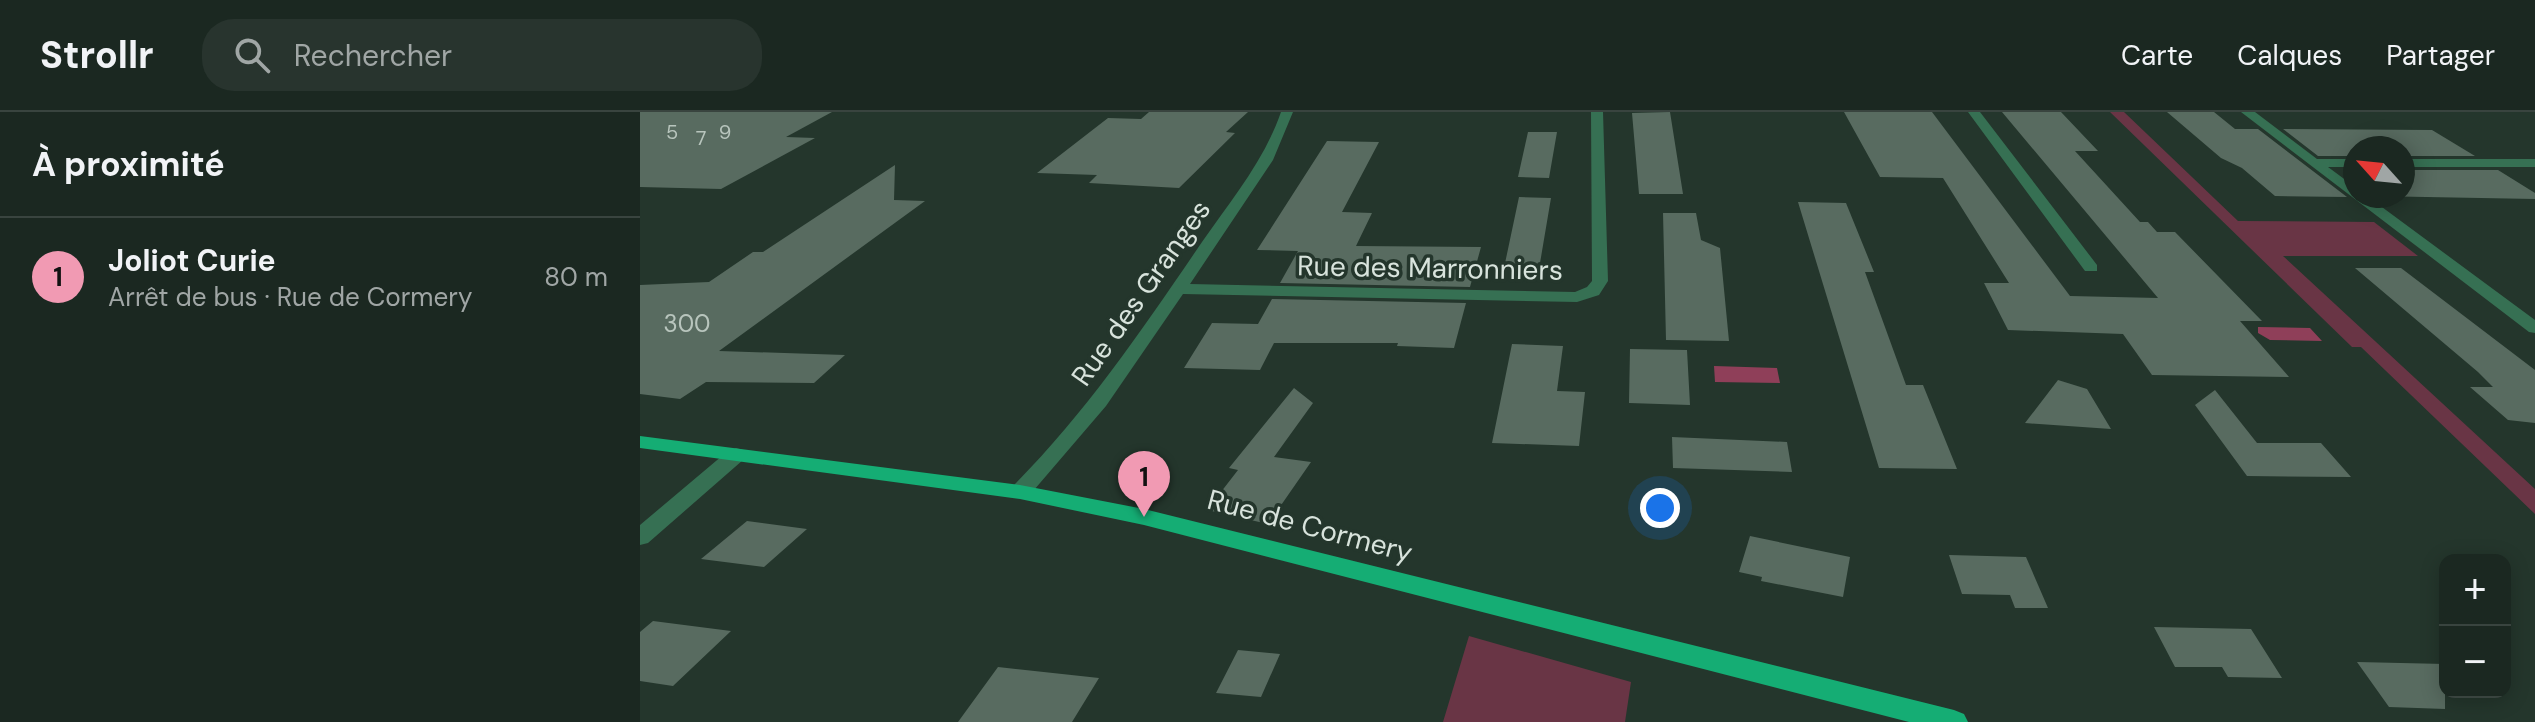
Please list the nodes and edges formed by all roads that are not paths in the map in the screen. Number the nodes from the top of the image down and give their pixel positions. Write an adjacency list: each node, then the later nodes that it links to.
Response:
1 (1287, 112): 12 (street, Rue des Granges)
2 (1597, 112): 12 (street, Rue des Marronniers)
3 (1974, 112): 11 (street)
4 (2247, 112): 5 (street)
5 (2314, 163): 6 (street); 9 (street)
6 (2343, 163)
7 (2415, 163): 8 (street)
8 (2535, 163)
9 (2343, 185)
10 (2374, 208): 13 (street)
11 (2091, 268)
12 (1178, 289): 16 (street, Rue des Granges)
13 (2535, 328)
14 (640, 442): 15 (main road, Rue de Cormery)
15 (736, 455): 16 (main road, Rue de Cormery); 17 (street)
16 (1020, 492): 18 (main road, Rue de Cormery)
17 (648, 530)
18 (1954, 722)

